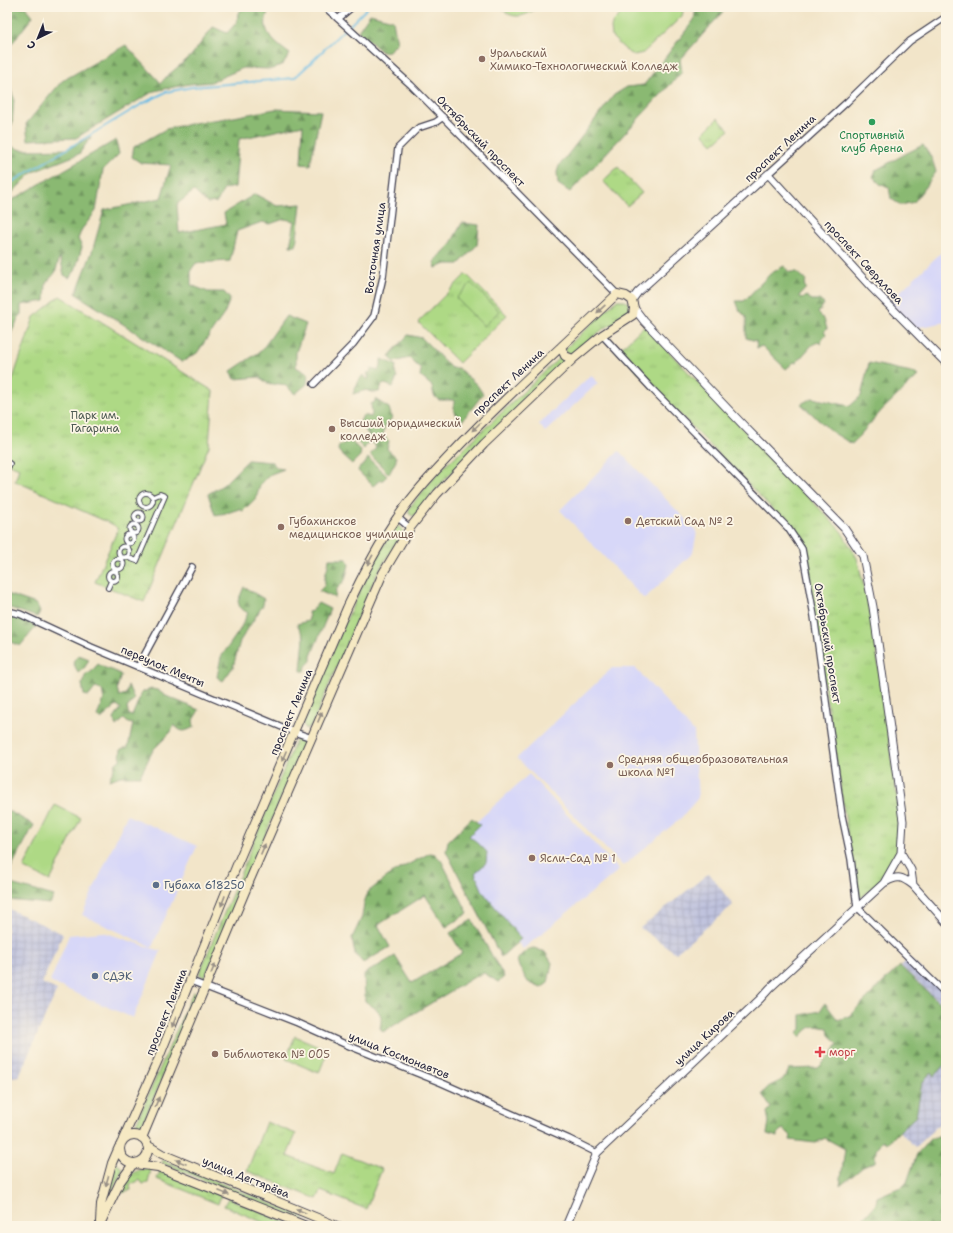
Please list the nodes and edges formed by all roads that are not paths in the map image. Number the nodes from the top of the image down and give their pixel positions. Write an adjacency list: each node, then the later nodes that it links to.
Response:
1 (325, 7): 4 (street, Октябрьский проспект)
2 (352, 7): 4 (street)
3 (946, 17): 6 (street, проспект Ленина)
4 (338, 19): 5 (street, Октябрьский проспект)
5 (443, 117): 7 (street, Октябрьский проспект); 13 (street, Восточная улица)
6 (768, 174): 8 (street, проспект Ленина); 12 (street, проспект Свердлова)
7 (617, 294): 8 (main road); 10 (main road, проспект Ленина, one-way to 10)
8 (633, 304): 9 (main road, проспект Ленина); 27 (street)
9 (602, 335): 11 (main road, проспект Ленина); 30 (street, Октябрьский проспект)
10 (561, 347): 11 (main road, проспект Ленина); 16 (main road, проспект Ленина, one-way to 16)
11 (573, 359): 17 (main road, проспект Ленина)
12 (946, 363)
13 (314, 384)
14 (153, 497): 15 (street); 15 (street); 19 (street)
15 (144, 507): 18 (street)
16 (397, 517): 17 (street); 25 (main road, проспект Ленина, one-way to 25)
17 (410, 528): 26 (main road, проспект Ленина, one-way to 17)
18 (127, 545): 19 (street); 19 (street)
19 (123, 558): 21 (street); 21 (street)
20 (192, 567): 24 (street)
21 (116, 571): 22 (street)
22 (108, 588)
23 (7, 611): 24 (street, переулок Мечты)
24 (138, 667): 25 (street, переулок Мечты)
25 (294, 732): 26 (street, переулок Мечты); 32 (main road, проспект Ленина, one-way to 32)
26 (312, 738): 33 (main road, проспект Ленина, one-way to 26)
27 (901, 853): 28 (street, улица Кирова); 29 (street)
28 (884, 883): 29 (street, улица Кирова); 30 (street, улица Кирова)
29 (913, 886): 31 (street)
30 (857, 906): 34 (street); 37 (street, улица Кирова)
31 (946, 922)
32 (191, 981): 33 (street, улица Космонавтов); 36 (main road, проспект Ленина, one-way to 36)
33 (205, 987): 35 (main road, проспект Ленина, one-way to 33); 37 (street, улица Космонавтов)
34 (946, 994)
35 (145, 1141): 36 (main road); 38 (main road); 41 (main road, улица Дегтярёва, one-way to 35)
36 (122, 1142): 38 (main road); 39 (main road, проспект Ленина, one-way to 39)
37 (597, 1153): 42 (street, улица Кирова)
38 (134, 1164): 39 (main road, проспект Ленина); 40 (main road, улица Дегтярёва, one-way to 40)
39 (100, 1224)
40 (306, 1226)
41 (337, 1226)
42 (566, 1226)

